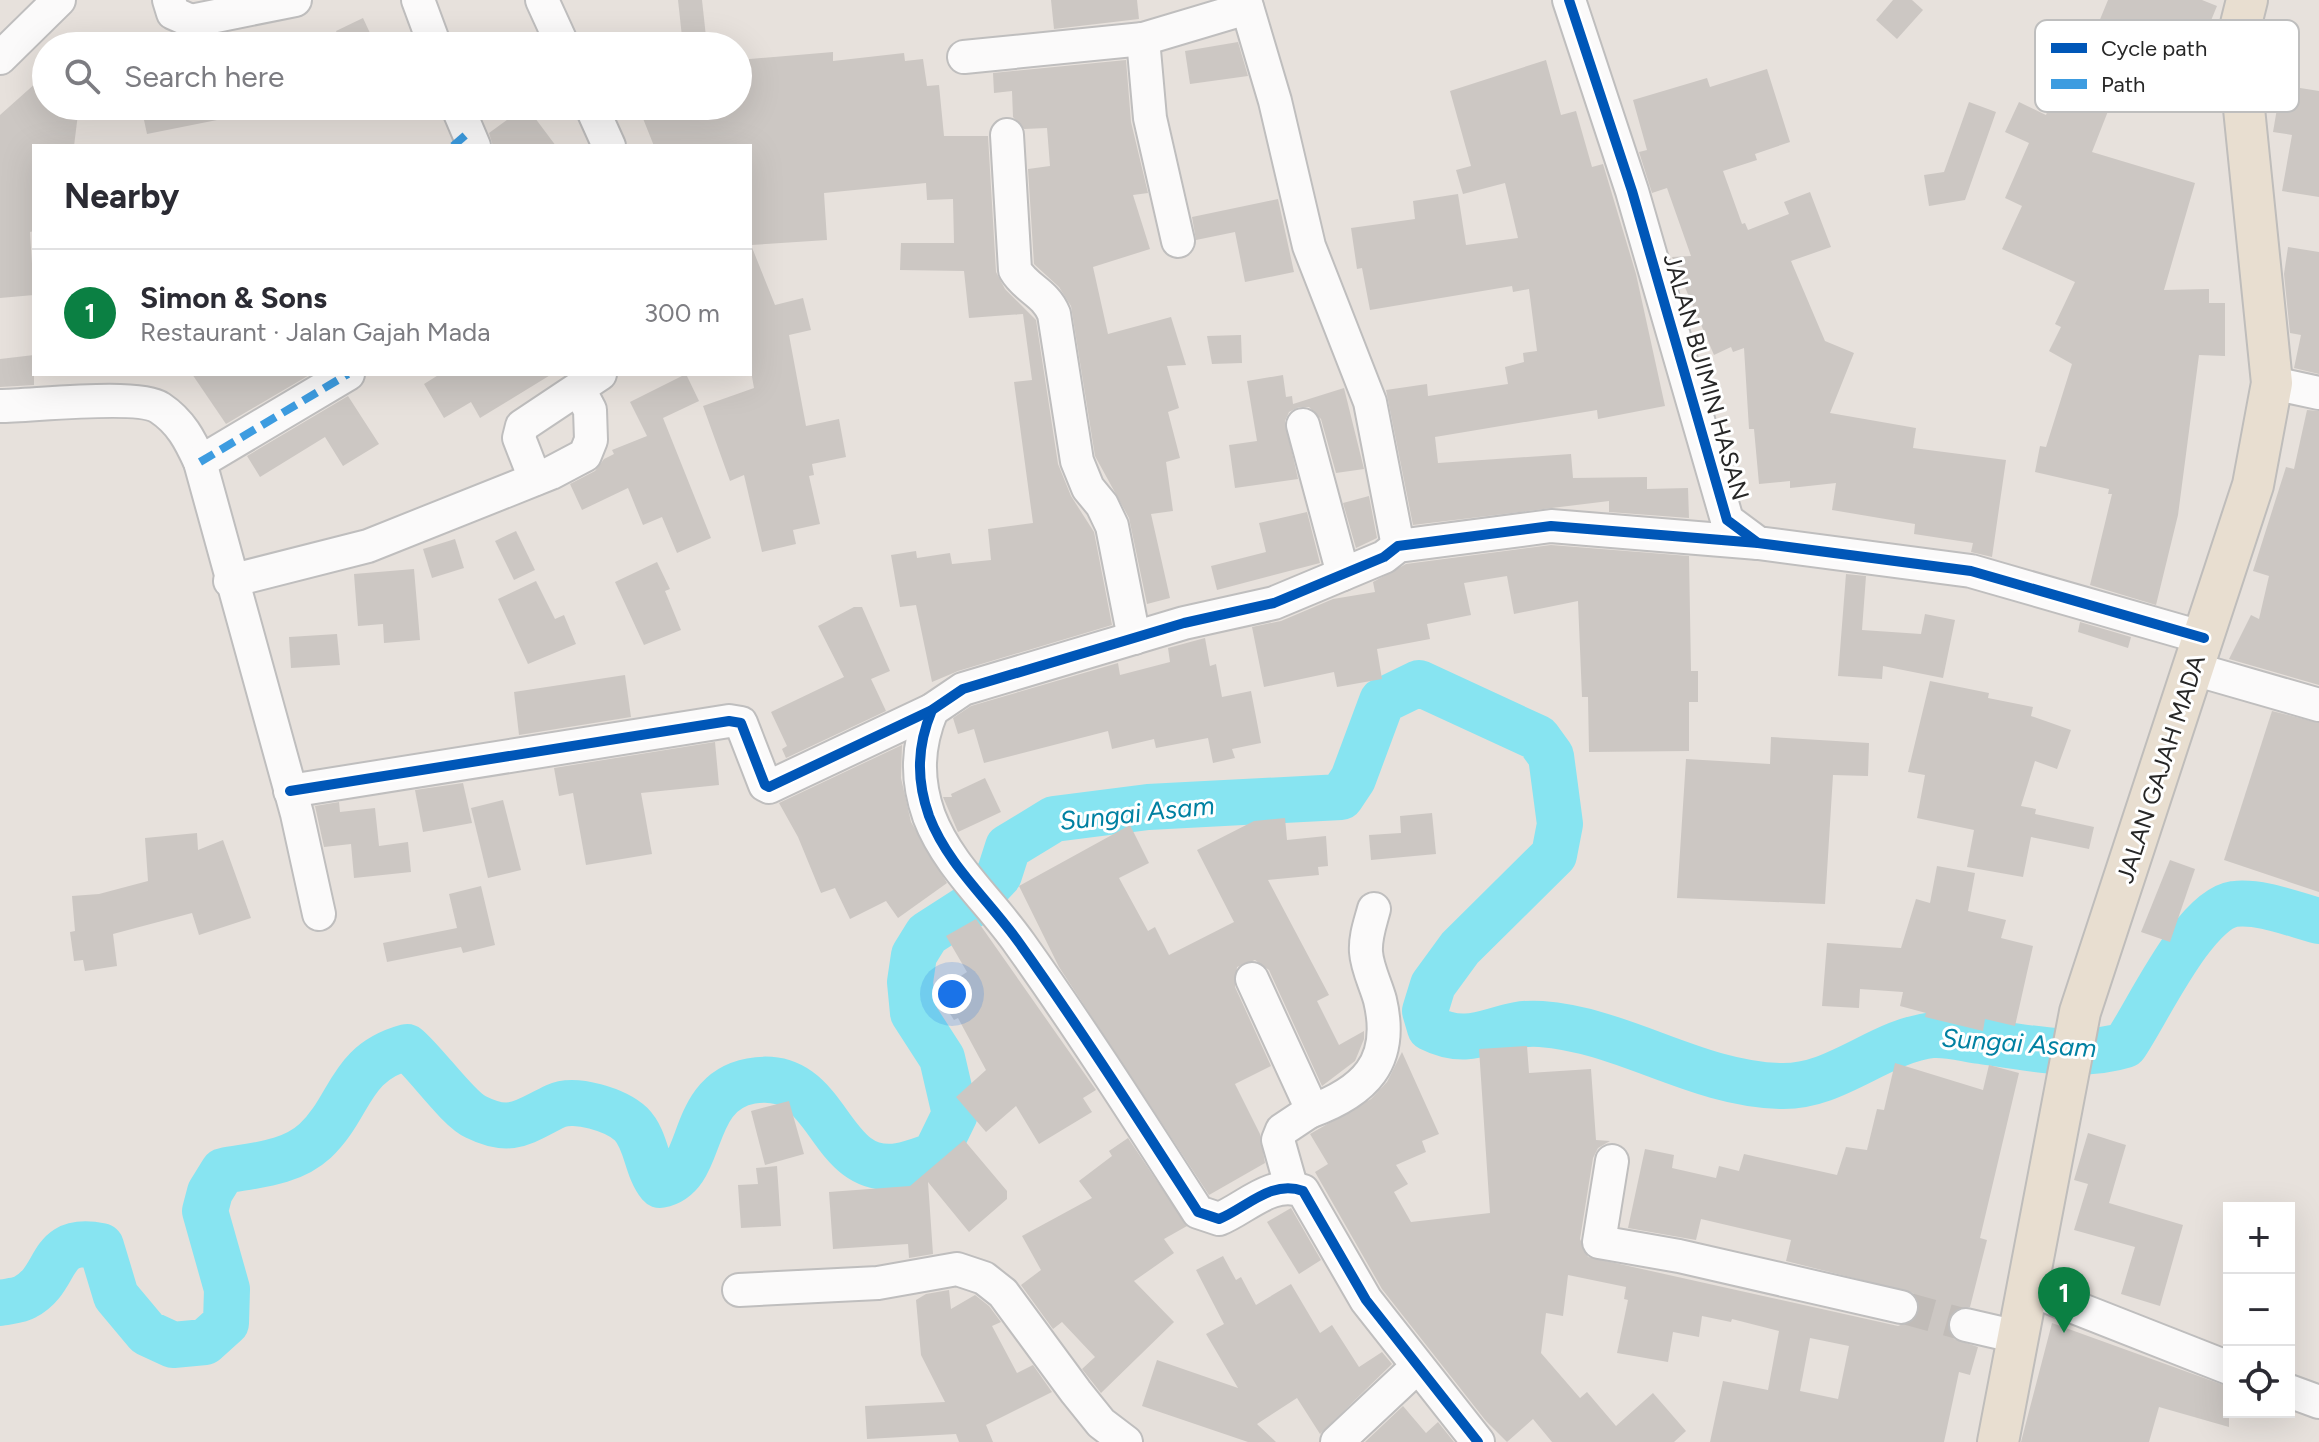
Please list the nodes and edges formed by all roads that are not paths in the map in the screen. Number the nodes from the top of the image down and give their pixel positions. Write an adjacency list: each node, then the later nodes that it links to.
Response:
1 (59, 0): 14 (street)
2 (169, 0): 3 (street)
3 (295, 0)
4 (418, 0): 10 (street)
5 (542, 0): 11 (street)
6 (1569, 0): 28 (street, JALAN BUIMIN HASAN)
7 (2247, 0): 9 (main road, JALAN GAJAH MADA)
8 (1246, 4): 12 (street); 29 (street)
9 (2242, 20)
10 (430, 32)
11 (557, 32)
12 (1143, 39): 13 (street); 19 (street)
13 (964, 57)
14 (0, 58)
15 (2242, 112): 22 (main road, JALAN GAJAH MADA)
16 (597, 120): 18 (street)
17 (1007, 135): 32 (street)
18 (608, 144)
19 (1178, 241)
20 (345, 376): 26 (street)
21 (590, 382): 27 (street); 27 (street)
22 (2272, 383): 23 (street); 33 (main road, JALAN GAJAH MADA)
23 (2319, 393)
24 (0, 406): 26 (street)
25 (1303, 425): 30 (street)
26 (200, 462): 31 (street)
27 (535, 479): 31 (street)
28 (1758, 543): 29 (street); 33 (street)
29 (1398, 546): 30 (street)
30 (1343, 574): 32 (street)
31 (230, 581): 36 (street)
32 (1134, 638): 35 (street)
33 (2199, 653): 34 (street); 43 (main road, JALAN GAJAH MADA)
34 (2319, 705)
35 (932, 710): 36 (street); 42 (street)
36 (290, 791): 38 (street)
37 (1374, 909): 40 (street)
38 (319, 914)
39 (1252, 979): 40 (street)
40 (1309, 1112): 42 (street)
41 (1612, 1161): 45 (street)
42 (1291, 1186): 49 (street)
43 (2028, 1289): 47 (main road, JALAN GAJAH MADA); 48 (street)
44 (739, 1290): 52 (street)
45 (1901, 1307)
46 (1966, 1325): 47 (street)
47 (2018, 1337): 55 (main road, JALAN GAJAH MADA)
48 (2223, 1366)
49 (1417, 1367): 53 (street); 54 (street)
50 (2295, 1393): 51 (street)
51 (2319, 1402)
52 (1126, 1442)
53 (1337, 1442)
54 (1478, 1442)
55 (1998, 1442)

